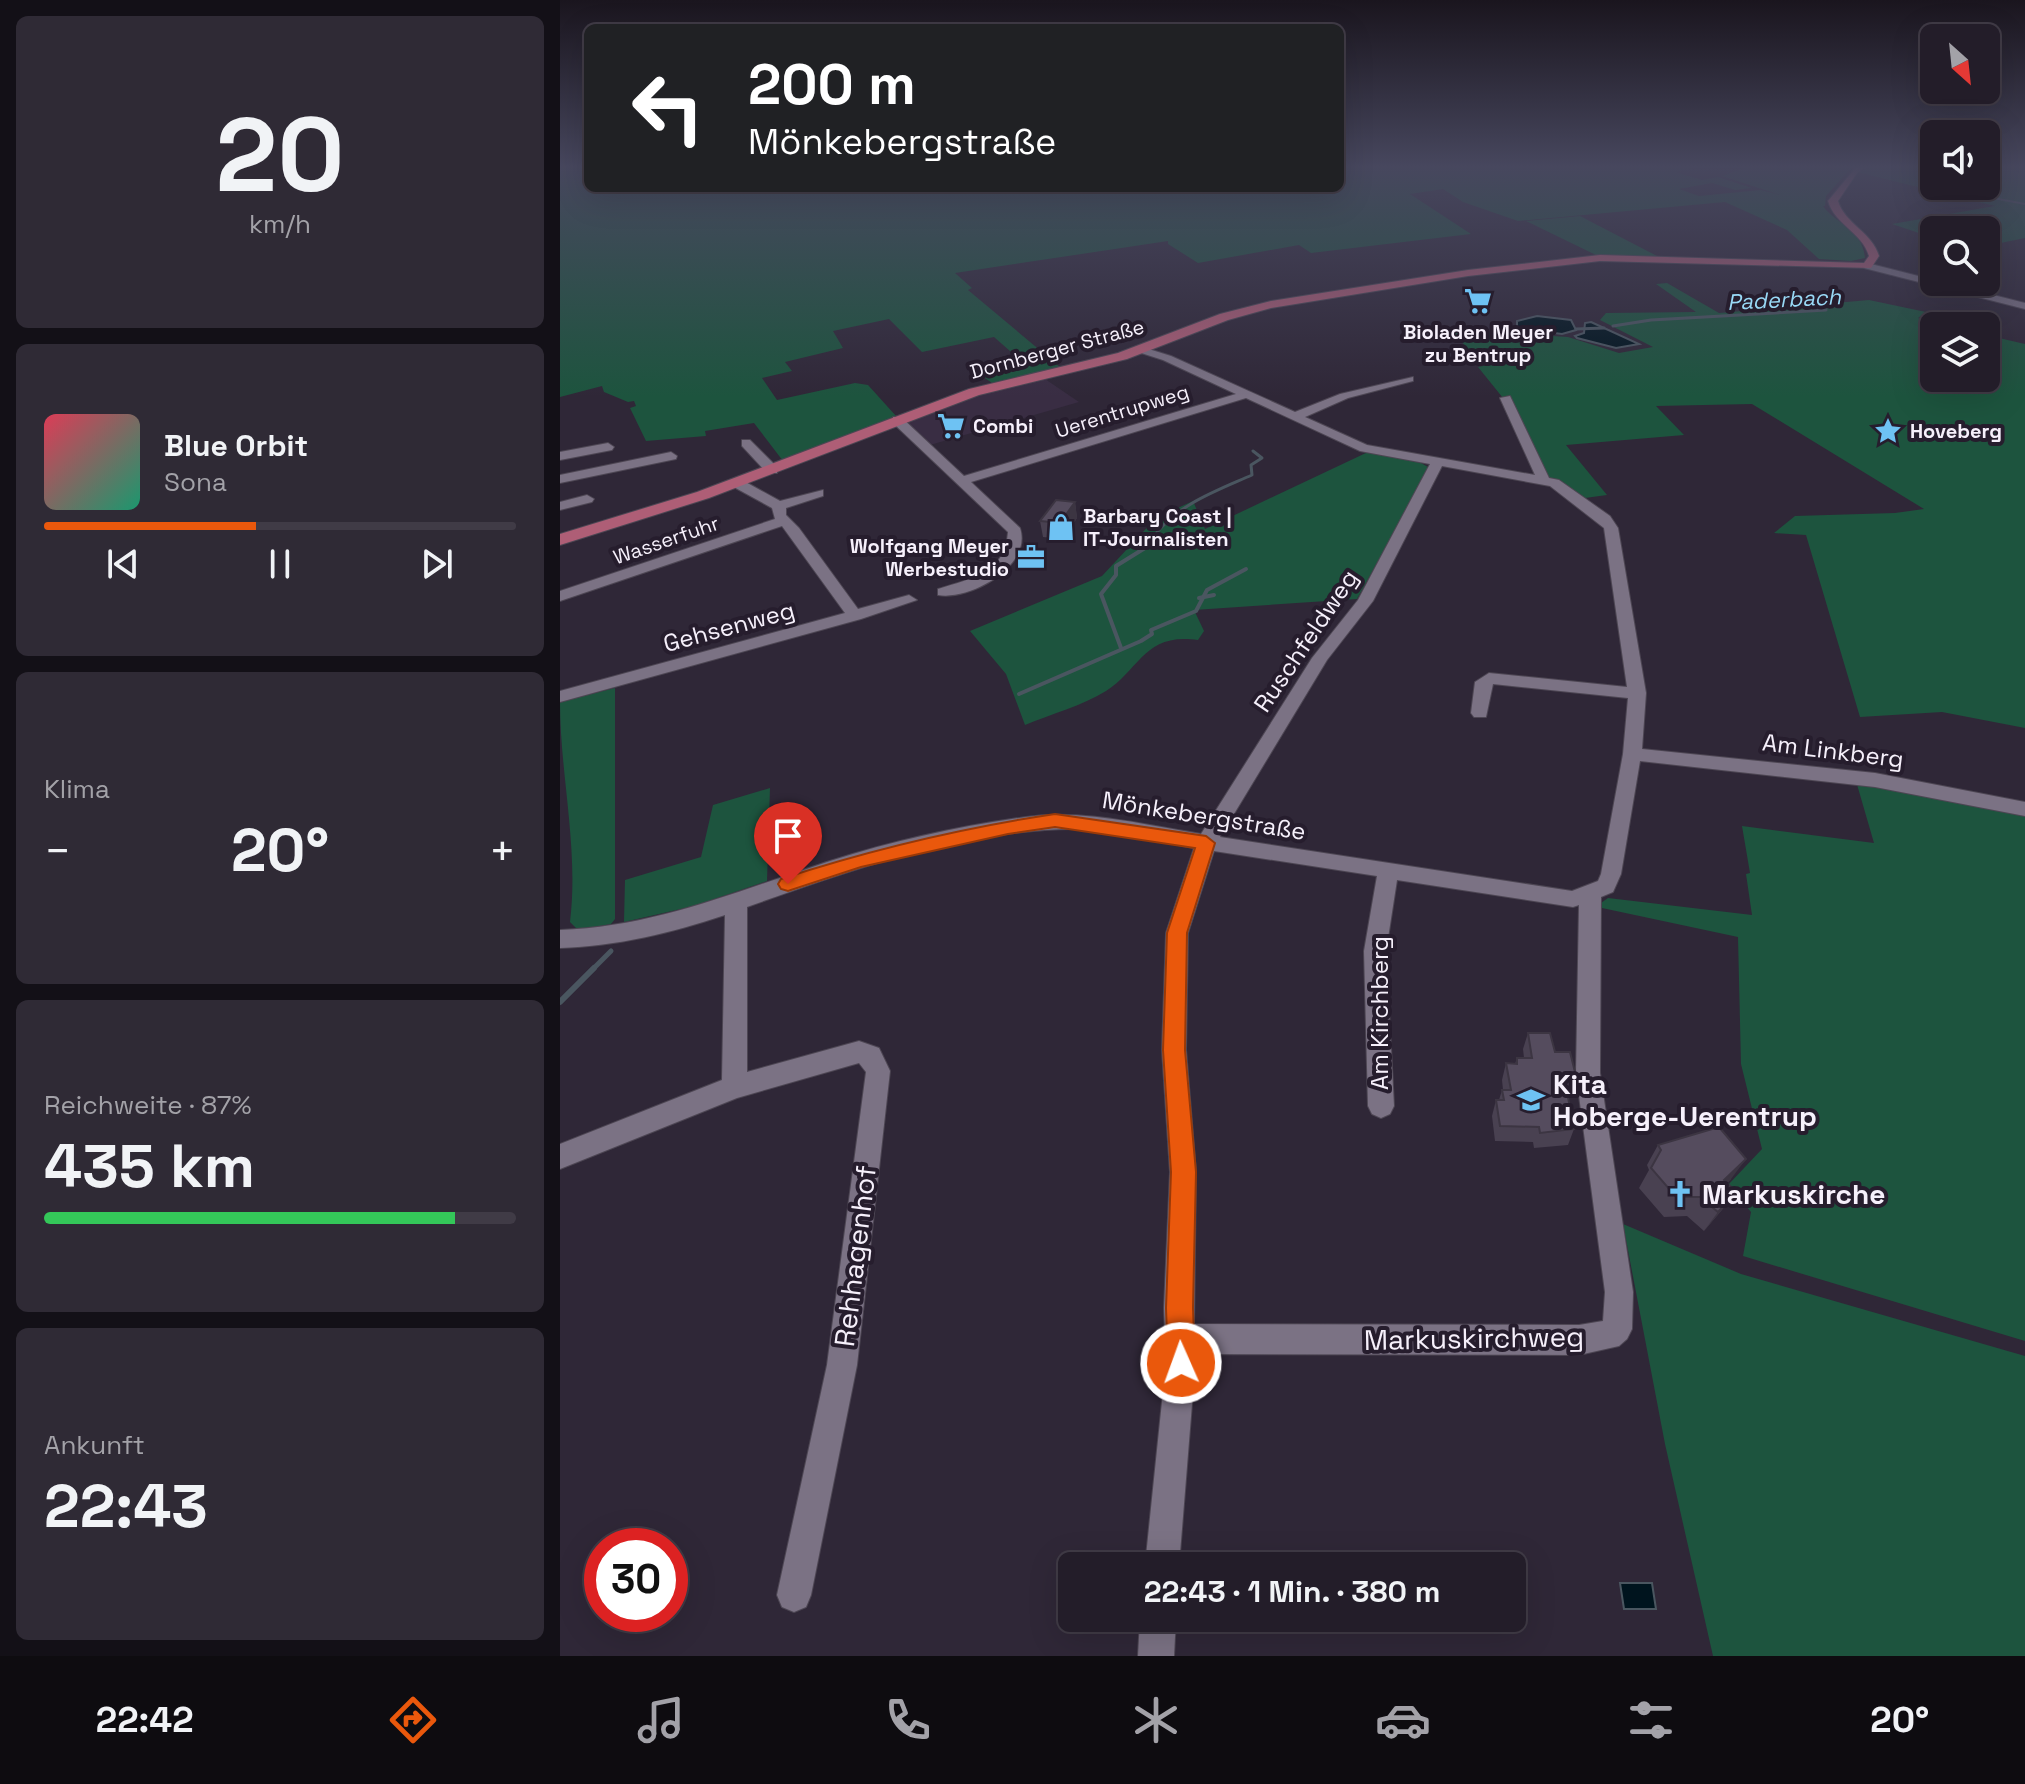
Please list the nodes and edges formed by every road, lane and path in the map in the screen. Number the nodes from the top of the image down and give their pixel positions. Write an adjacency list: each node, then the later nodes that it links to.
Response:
1 (1870, 243): 2 (main road)
2 (1867, 266): 3 (street, Dornberger Straße); 4 (main road, Dornberger Straße)
3 (2025, 306)
4 (1139, 349): 6 (street); 9 (main road, Dornberger Straße)
5 (1409, 379): 8 (street)
6 (1248, 394): 8 (street); 18 (street, Uerentrupweg)
7 (1506, 398): 17 (street)
8 (1296, 416): 14 (street)
9 (897, 420): 15 (main road, Dornberger Straße); 18 (street)
10 (746, 443): 15 (street)
11 (608, 447): 12 (street)
12 (560, 456)
13 (671, 456): 16 (street)
14 (1438, 462): 17 (street); 35 (street, Ruschfeldweg)
15 (772, 470): 19 (main road, Dornberger Straße)
16 (560, 479)
17 (1543, 479): 30 (street)
18 (963, 480): 26 (street)
19 (737, 483): 23 (street, Wasserfuhr); 25 (main road, Dornberger Straße)
20 (818, 493): 23 (street)
21 (587, 499): 22 (street)
22 (560, 506)
23 (779, 506): 24 (street)
24 (784, 521): 27 (street, Wasserfuhr); 29 (street)
25 (560, 540)
26 (943, 592)
27 (560, 596)
28 (909, 600): 29 (street, Gehsenweg)
29 (855, 616): 31 (street, Gehsenweg)
30 (1637, 693): 32 (street); 33 (street)
31 (560, 697)
32 (1480, 713)
33 (1632, 754): 34 (street, Am Linkberg); 37 (street)
34 (2025, 809)
35 (1206, 843): 36 (street, Mönkebergstraße); 38 (street, Mönkebergstraße); 43 (street, Ruschfeldweg)
36 (1388, 872): 37 (street, Mönkebergstraße); 41 (street, Am Kirchberg)
37 (1590, 894): 43 (street, Markuskirchweg)
38 (736, 903): 39 (street, Mönkebergstraße); 40 (street)
39 (560, 939)
40 (734, 1087): 42 (street, Rehhagenhof); 45 (street, Rehhagenhof)
41 (1381, 1106)
42 (560, 1157)
43 (1180, 1339): 44 (street, Ruschfeldweg)
44 (1163, 1552)
45 (794, 1595)
46 (1157, 1632): 47 (street)
47 (1156, 1656)

